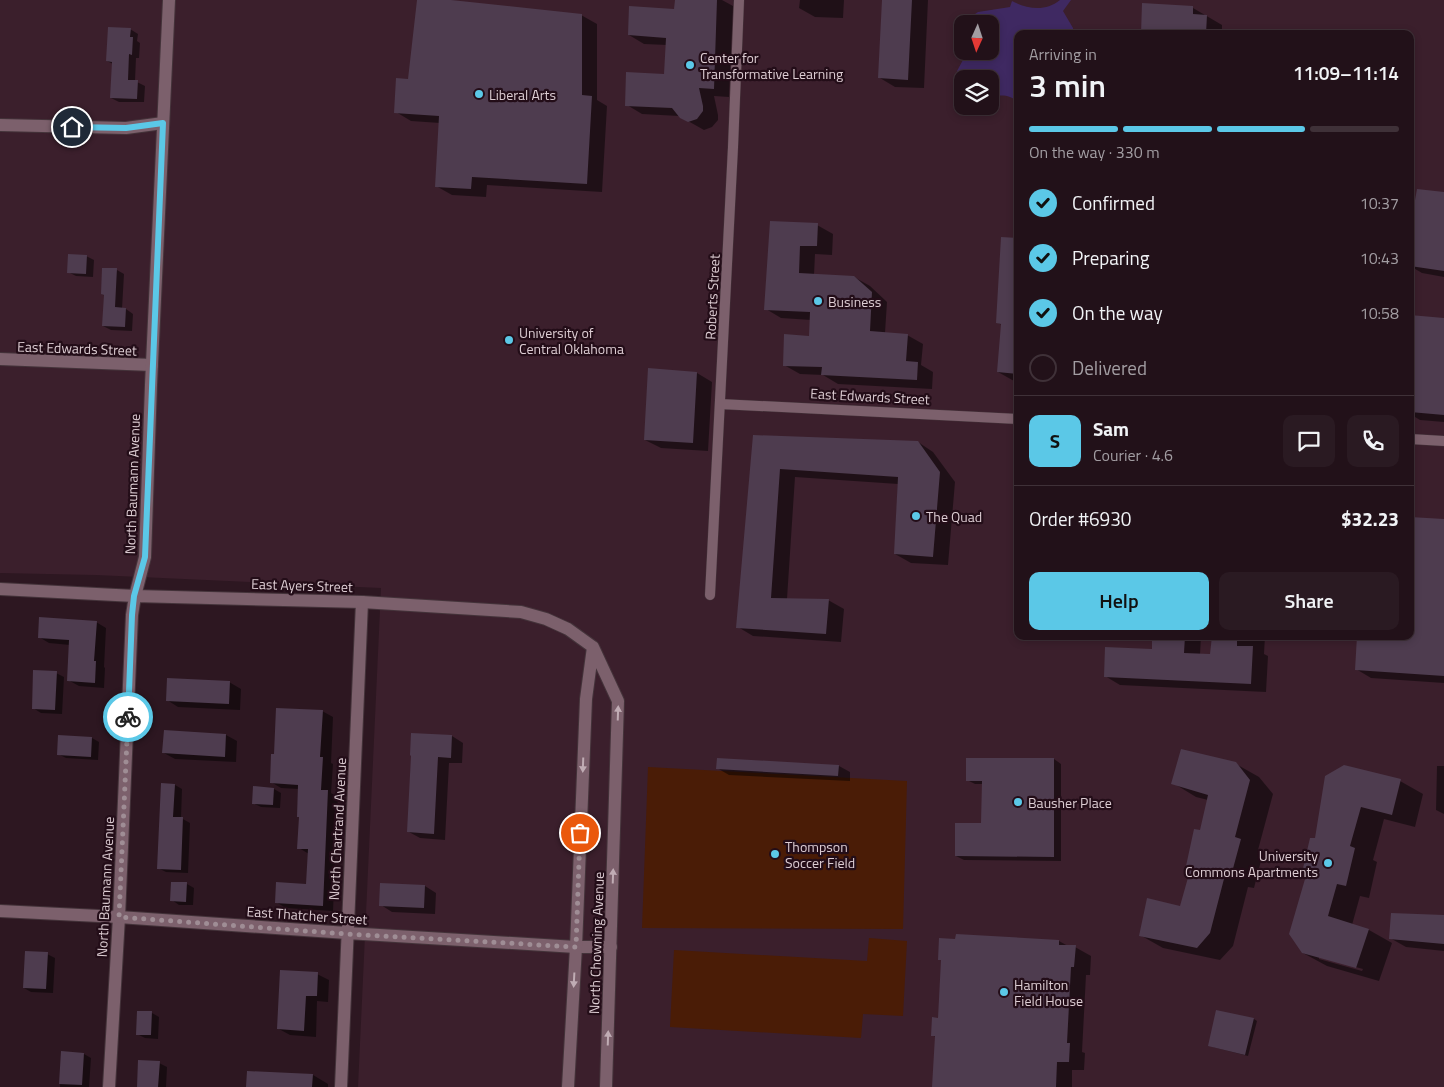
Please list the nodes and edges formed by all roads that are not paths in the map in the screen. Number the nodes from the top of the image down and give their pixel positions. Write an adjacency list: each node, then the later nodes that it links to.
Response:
1 (169, 0): 3 (street, North Baumann Avenue)
2 (739, 0): 7 (street, Roberts Street)
3 (163, 123): 4 (street); 6 (street, North Baumann Avenue)
4 (0, 125)
5 (0, 359): 6 (street, East Edwards Street)
6 (152, 365): 13 (street, North Baumann Avenue)
7 (720, 404): 8 (street, East Edwards Street); 12 (street, Roberts Street)
8 (1014, 419)
9 (1414, 439): 10 (street)
10 (1444, 441)
11 (0, 589): 13 (street, East Ayers Street)
12 (710, 595)
13 (134, 596): 14 (street, East Ayers Street); 17 (street, North Baumann Avenue)
14 (362, 602): 15 (street, East Ayers Street); 18 (street, North Chartrand Avenue)
15 (594, 647): 19 (street, North Chowning Avenue, one-way to 19); 20 (street, North Chowning Avenue, one-way to 15)
16 (0, 911): 17 (street, East Thatcher Street)
17 (119, 917): 18 (street, East Thatcher Street); 21 (street, North Baumann Avenue)
18 (347, 934): 19 (street, East Thatcher Street); 22 (street, North Chartrand Avenue)
19 (576, 947): 20 (street, East Thatcher Street); 23 (street, North Chowning Avenue, one-way to 23)
20 (611, 947): 24 (street, North Chowning Avenue, one-way to 20)
21 (109, 1087)
22 (341, 1087)
23 (568, 1087)
24 (606, 1087)

